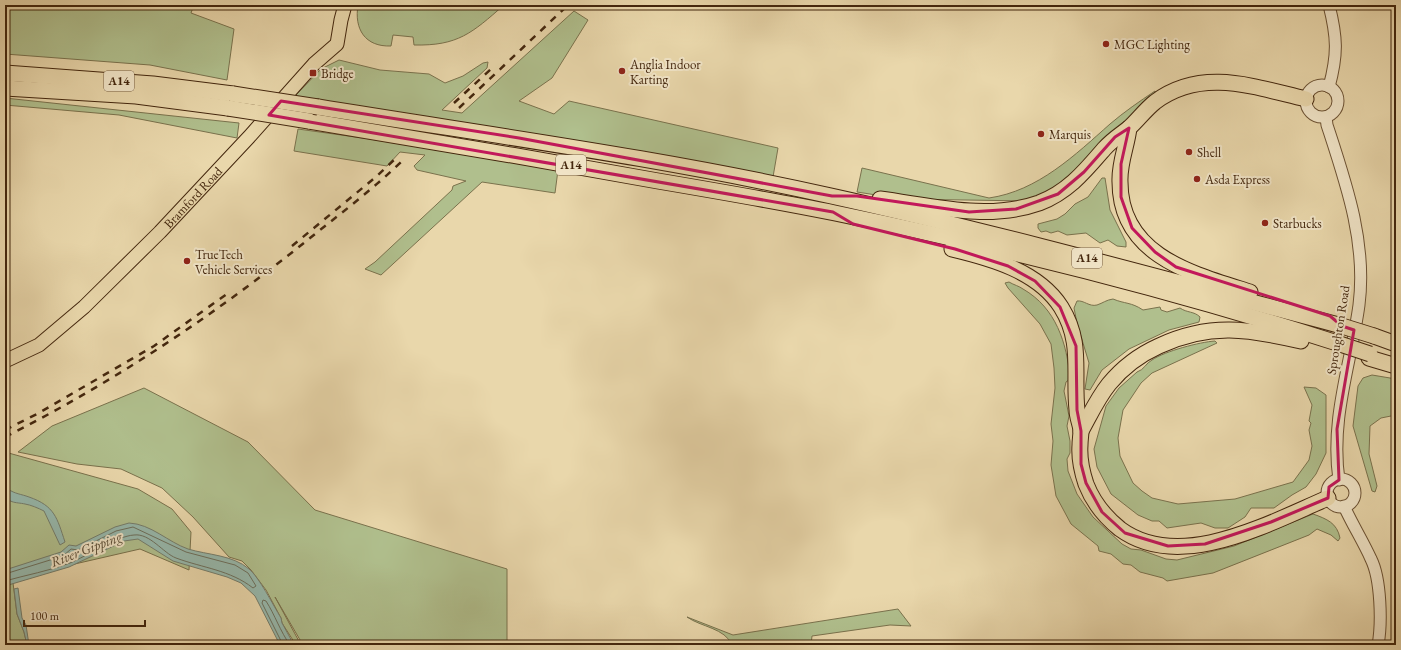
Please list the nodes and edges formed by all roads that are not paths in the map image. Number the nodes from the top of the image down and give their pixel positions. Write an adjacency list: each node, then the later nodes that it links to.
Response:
1 (345, 5): 15 (main road, Bramford Road)
2 (1329, 5): 4 (street)
3 (5, 73): 9 (highway, A14, bridge)
4 (1329, 87): 6 (street); 7 (street)
5 (5, 88): 10 (highway, A14, bridge)
6 (1306, 99): 7 (street); 8 (highway)
7 (1326, 116): 19 (street, Sproughton Road)
8 (1129, 128): 9 (highway); 11 (highway)
9 (832, 196): 11 (highway, A14)
10 (833, 212): 13 (highway, A14); 18 (highway)
11 (1342, 326): 12 (highway, A14, bridge)
12 (1396, 344)
13 (1336, 346): 14 (highway); 18 (highway)
14 (1370, 356): 16 (highway); 17 (highway)
15 (5, 361)
16 (1396, 362)
17 (1396, 366)
18 (1081, 431): 20 (highway)
19 (1339, 480): 20 (street); 21 (street)
20 (1328, 498): 21 (street)
21 (1344, 506): 22 (street)
22 (1378, 645)

